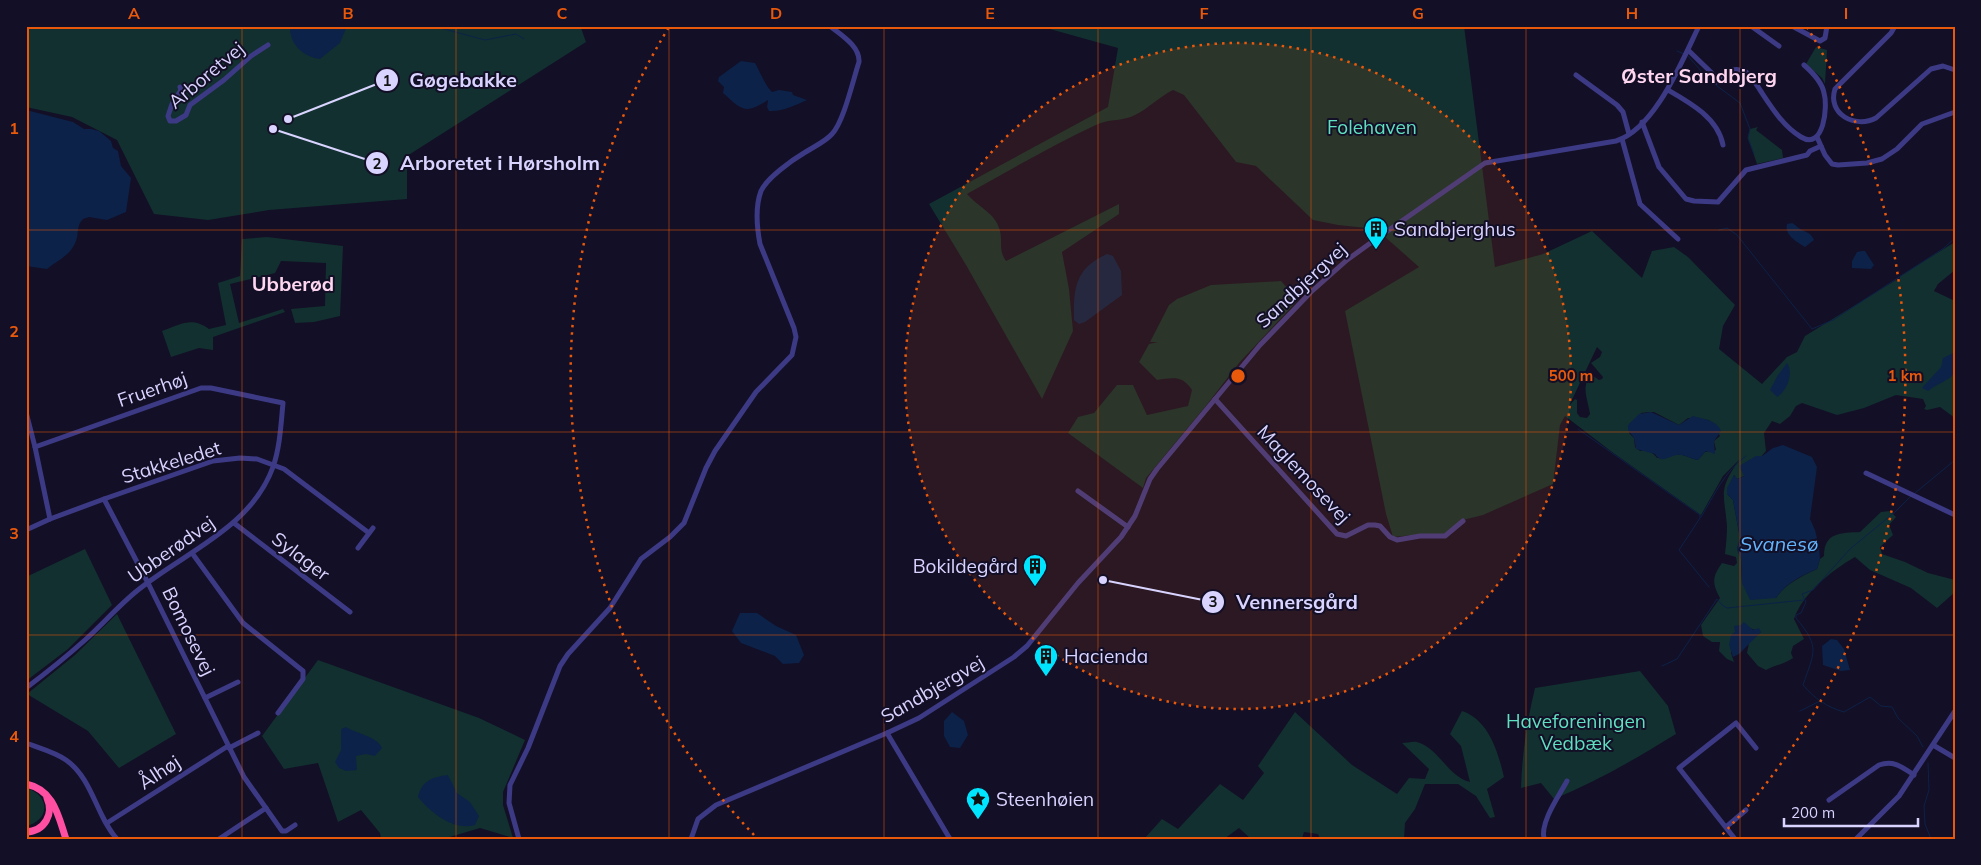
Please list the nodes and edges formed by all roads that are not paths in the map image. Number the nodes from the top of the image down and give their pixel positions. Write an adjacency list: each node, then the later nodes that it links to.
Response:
1 (830, 26): 69 (street)
2 (1699, 26): 9 (street)
3 (1751, 26): 8 (street)
4 (1792, 26): 5 (street)
5 (1828, 26)
6 (1895, 26): 11 (street)
7 (268, 44): 13 (street, Arboretvej)
8 (1779, 46)
9 (1688, 50): 14 (street); 18 (street)
10 (1805, 68): 18 (street)
11 (1955, 70)
12 (1576, 75): 17 (street)
13 (180, 86)
14 (1668, 90): 16 (street); 20 (street)
15 (1955, 112): 21 (street)
16 (1642, 122): 17 (street); 21 (street)
17 (1628, 134): 19 (street)
18 (1817, 137): 21 (street)
19 (1622, 139): 22 (street); 23 (street, Sandbjergvej)
20 (1723, 145)
21 (1821, 146)
22 (1678, 239)
23 (1215, 399): 33 (street, Maglemosevej); 35 (street, Sandbjergvej)
24 (283, 403): 26 (street, Fruerhøj); 27 (street, Ubberødvej)
25 (26, 412): 26 (street)
26 (34, 447): 32 (street)
27 (274, 465): 30 (street, Stakkeledet); 34 (street, Ubberødvej); 38 (street, Stakkeledet)
28 (1866, 473): 31 (street)
29 (1078, 491): 35 (street)
30 (104, 499): 32 (street, Stakkeledet); 41 (street, Bomosevej)
31 (1955, 515)
32 (50, 519): 37 (street, Stakkeledet)
33 (1464, 521)
34 (234, 523): 40 (street, Ubberødvej); 42 (street, Sylager)
35 (1128, 527): 49 (street, Sandbjergvej)
36 (373, 528): 38 (street)
37 (26, 530)
38 (369, 534): 39 (street)
39 (358, 548)
40 (192, 553): 41 (street, Ubberødvej); 47 (street)
41 (148, 582): 44 (street, Ubberødvej); 45 (street, Bomosevej)
42 (350, 612)
43 (238, 682): 45 (street, Bomosevej)
44 (26, 688)
45 (205, 698): 52 (street, Bomosevej)
46 (1955, 711): 51 (street)
47 (278, 713)
48 (258, 733): 52 (street)
49 (887, 733): 70 (street, Sandbjergvej); 71 (street)
50 (26, 743): 62 (street)
51 (1933, 745): 54 (street); 55 (street)
52 (229, 747): 60 (street, Bomosevej); 62 (street, Ålhøj)
53 (1756, 748): 64 (street)
54 (1955, 758)
55 (1914, 775): 59 (street); 74 (street)
56 (1567, 781): 72 (street)
57 (26, 784): 58 (highway)
58 (43, 791): 65 (highway); 66 (highway)
59 (1828, 800)
60 (266, 808): 63 (street, Bomosevej); 68 (street)
61 (1746, 810): 64 (street)
62 (107, 823): 67 (street)
63 (296, 825)
64 (1726, 827): 73 (street)
65 (26, 832)
66 (66, 839)
67 (117, 839)
68 (219, 839)
69 (519, 839)
70 (691, 839)
71 (950, 839)
72 (1544, 839)
73 (1735, 839)
74 (1856, 839)

